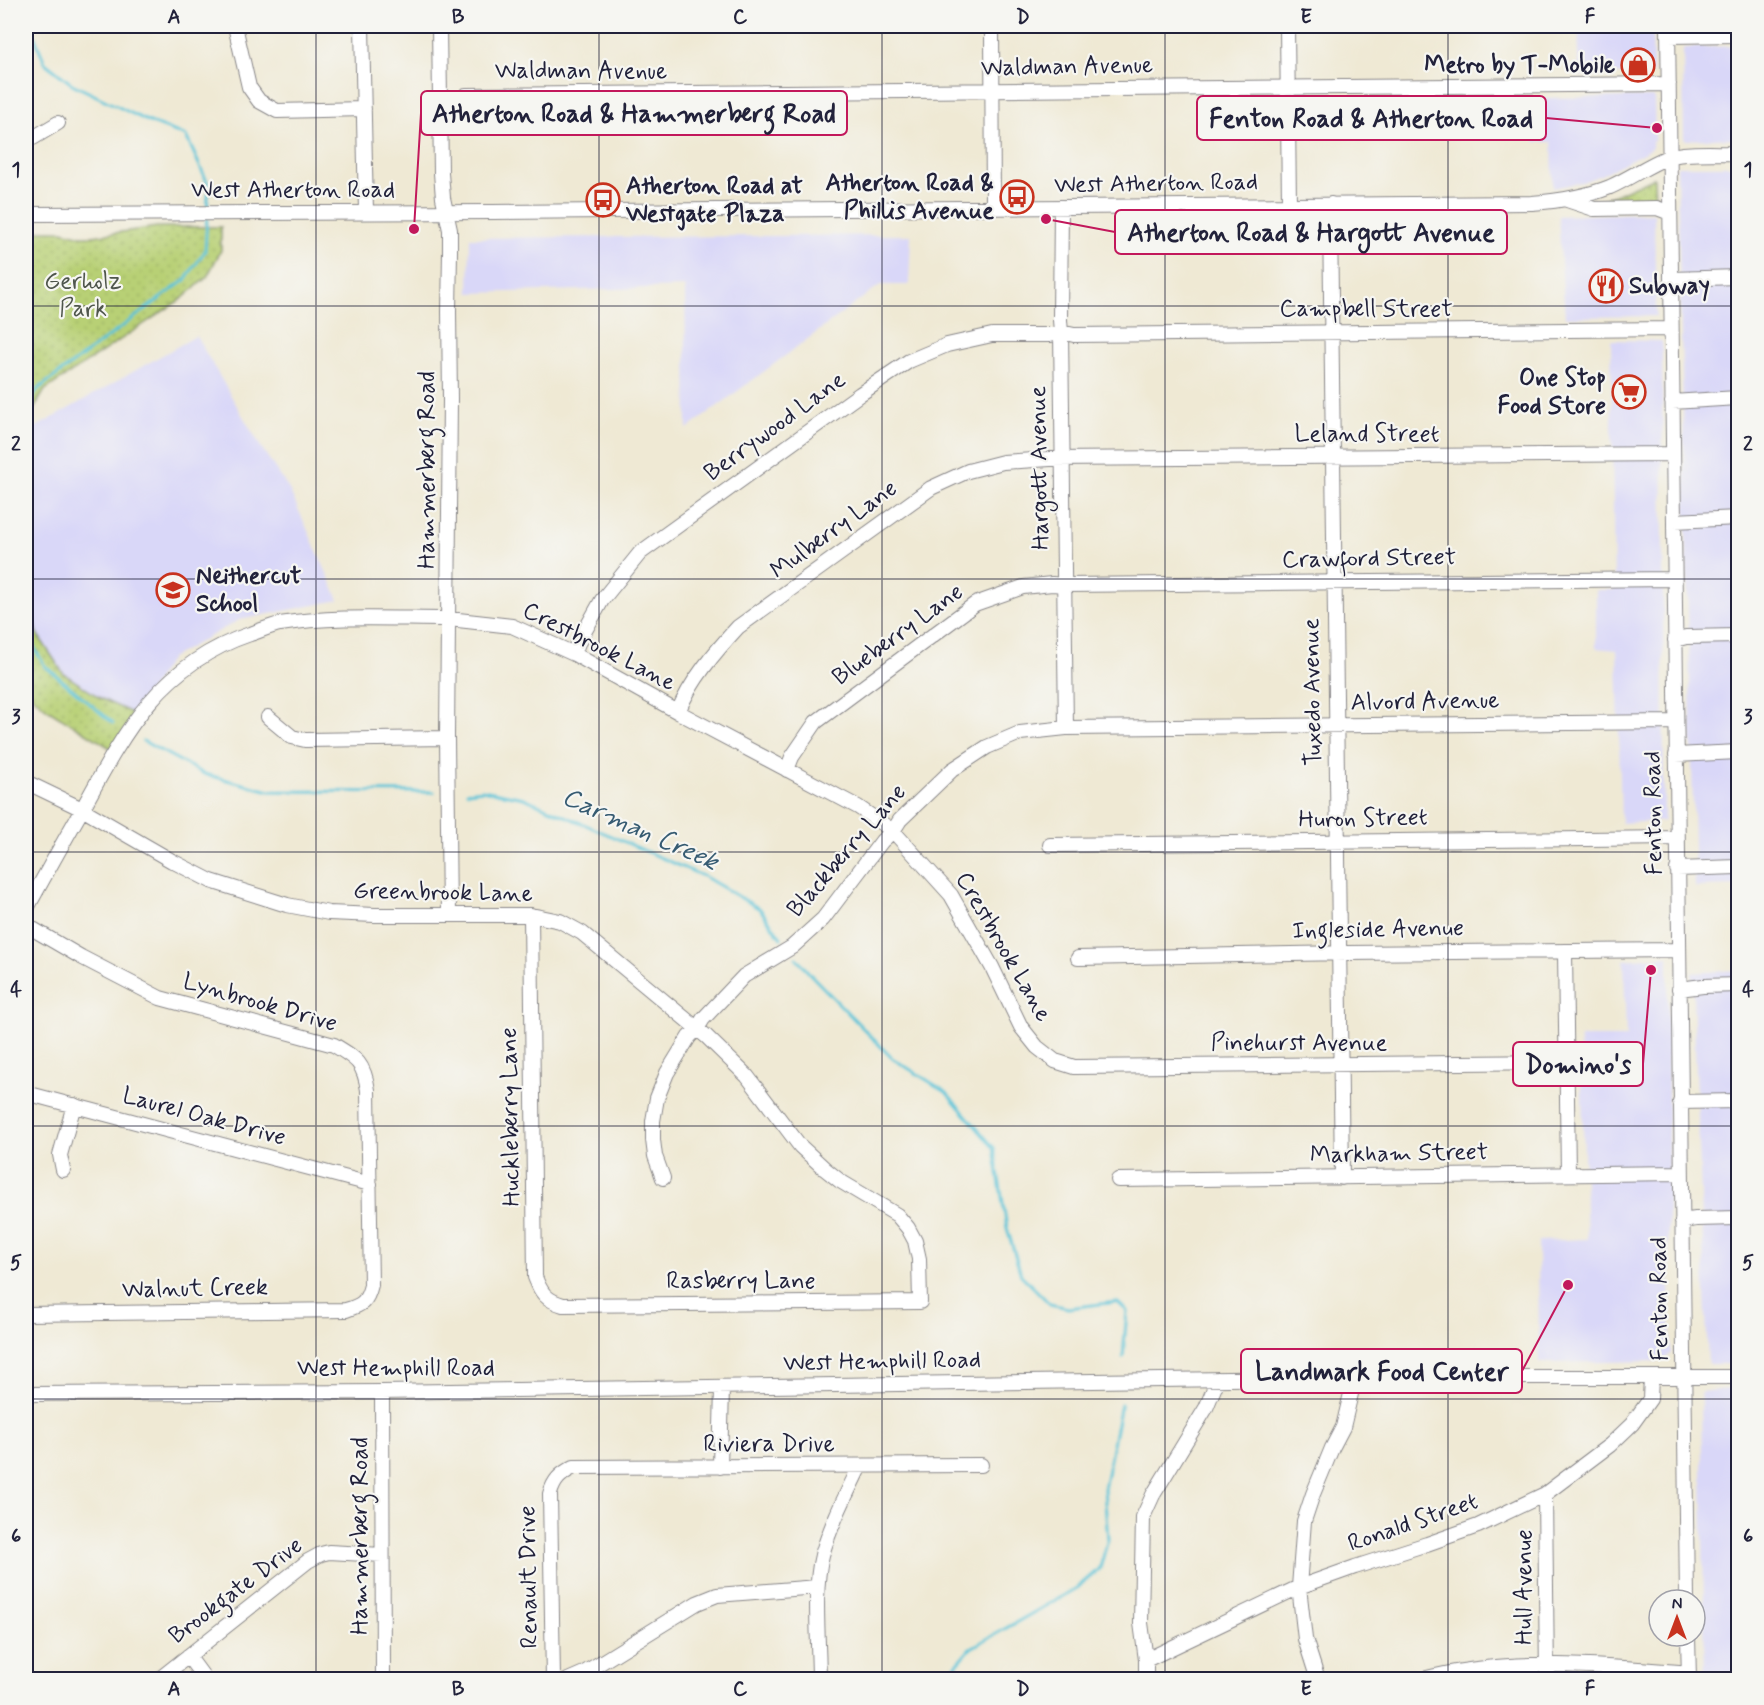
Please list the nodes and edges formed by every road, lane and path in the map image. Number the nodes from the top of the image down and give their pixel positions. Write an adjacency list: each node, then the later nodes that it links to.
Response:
1 (235, 26): 12 (street)
2 (362, 26): 12 (street)
3 (439, 26): 23 (street, Hammerberg Road)
4 (992, 26): 10 (street)
5 (1287, 26): 9 (street)
6 (1668, 31): 7 (street); 8 (street, Fenton Road)
7 (1738, 35)
8 (1669, 84): 9 (street, Waldman Avenue); 16 (street, Fenton Road)
9 (1288, 87): 10 (street, Waldman Avenue); 19 (street)
10 (993, 90): 11 (street, Waldman Avenue); 21 (street)
11 (466, 94)
12 (364, 109): 22 (street)
13 (58, 123): 14 (street)
14 (26, 138)
15 (1738, 153): 16 (street, West Atherton Road)
16 (1670, 157): 17 (street, West Atherton Road); 24 (street, Fenton Road)
17 (1565, 200): 18 (street, West Atherton Road); 24 (street)
18 (1331, 204): 19 (street, West Atherton Road); 30 (street, Tuxedo Avenue)
19 (1289, 205): 20 (street, West Atherton Road)
20 (1061, 207): 21 (street, West Atherton Road); 29 (street, Hargott Avenue)
21 (993, 208): 23 (street, West Atherton Road)
22 (366, 212): 23 (street, West Atherton Road); 25 (street, West Atherton Road)
23 (446, 213): 41 (street, Hammerberg Road)
24 (1670, 213): 27 (street, Fenton Road)
25 (26, 214)
26 (1738, 276): 27 (street)
27 (1671, 279): 28 (street, Fenton Road)
28 (1671, 329): 30 (street, Campbell Street); 32 (street, Fenton Road)
29 (1061, 332): 30 (street, Campbell Street); 35 (street, Hargott Avenue); 44 (street, Berrywood Lane)
30 (1331, 332): 34 (street, Tuxedo Avenue)
31 (1738, 398): 32 (street)
32 (1672, 402): 33 (street, Fenton Road)
33 (1673, 454): 34 (street, Leland Street); 37 (street, Fenton Road)
34 (1332, 456): 35 (street, Leland Street); 39 (street, Tuxedo Avenue)
35 (1063, 460): 40 (street, Hargott Avenue); 45 (street, Mulberry Lane)
36 (1738, 518): 37 (street)
37 (1674, 521): 38 (street, Fenton Road)
38 (1674, 579): 39 (street, Crawford Street); 43 (street, Fenton Road)
39 (1334, 582): 40 (street, Crawford Street); 48 (street, Tuxedo Avenue)
40 (1064, 585): 49 (street, Hargott Avenue); 53 (street, Blueberry Lane)
41 (449, 619): 44 (street, Crestbrook Lane); 50 (street, Hammerberg Road); 55 (street, Crestbrook Lane)
42 (1738, 636): 43 (street)
43 (1675, 639): 47 (street, Fenton Road)
44 (574, 654): 45 (street, Crestbrook Lane)
45 (678, 712): 53 (street, Crestbrook Lane)
46 (268, 717): 50 (street)
47 (1676, 722): 48 (street, Alvord Avenue); 52 (street, Fenton Road)
48 (1335, 726): 49 (street, Alvord Avenue); 58 (street, Tuxedo Avenue)
49 (1066, 728): 56 (street, Blackberry Lane)
50 (447, 738): 63 (street, Hammerberg Road)
51 (1738, 752): 52 (street)
52 (1676, 755): 57 (street, Fenton Road)
53 (787, 770): 56 (street, Crestbrook Lane)
54 (26, 782): 55 (street, Greenbrook Lane)
55 (82, 809): 62 (street, Crestbrook Lane); 63 (street, Greenbrook Lane)
56 (893, 831): 72 (street, Blackberry Lane); 73 (street, Crestbrook Lane)
57 (1677, 838): 58 (street, Huron Street); 61 (street, Fenton Road)
58 (1337, 842): 59 (street, Huron Street); 68 (street, Tuxedo Avenue)
59 (1050, 845)
60 (1738, 867): 61 (street)
61 (1677, 869): 66 (street, Fenton Road)
62 (26, 910)
63 (449, 915): 64 (street, Greenbrook Lane)
64 (531, 915): 72 (street, Greenbrook Lane); 91 (street, Huckleberry Lane)
65 (26, 925): 86 (street, Lynbrook Drive)
66 (1678, 950): 67 (street, Ingleside Avenue); 71 (street, Fenton Road)
67 (1565, 951): 68 (street, Ingleside Avenue); 74 (street)
68 (1339, 953): 69 (street, Ingleside Avenue); 75 (street, Tuxedo Avenue)
69 (1078, 958)
70 (1738, 985): 71 (street)
71 (1679, 989): 78 (street, Fenton Road)
72 (697, 1029): 83 (street, Blackberry Lane); 89 (street, Greenbrook Lane)
73 (1037, 1047): 75 (street, Pinehurst Avenue)
74 (1566, 1062): 75 (street, Pinehurst Avenue); 82 (street)
75 (1341, 1066): 84 (street, Tuxedo Avenue)
76 (26, 1093): 79 (street, Laurel Oak Drive)
77 (1738, 1101): 78 (street)
78 (1680, 1102): 81 (street, Fenton Road)
79 (74, 1105): 80 (street); 86 (street, Laurel Oak Drive)
80 (63, 1170)
81 (1681, 1173): 82 (street, Markham Street); 88 (street, Fenton Road)
82 (1568, 1174): 84 (street, Markham Street)
83 (663, 1178)
84 (1342, 1178): 85 (street, Markham Street)
85 (1118, 1180)
86 (370, 1184): 90 (street, Lynbrook Drive)
87 (1738, 1218): 88 (street)
88 (1682, 1221): 95 (street, Fenton Road)
89 (920, 1302): 91 (street, Rasberry Lane)
90 (363, 1303): 92 (street, Walnut Creek)
91 (563, 1305)
92 (26, 1314)
93 (1355, 1377): 94 (street, West Hemphill Road); 97 (street, West Hemphill Road); 108 (street)
94 (1651, 1377): 95 (street, West Hemphill Road); 105 (street, Ronald Street)
95 (1683, 1377): 96 (street, West Hemphill Road); 109 (street, Fenton Road)
96 (1738, 1377)
97 (1218, 1379): 98 (street, West Hemphill Road); 112 (street)
98 (722, 1388): 99 (street, West Hemphill Road); 102 (street)
99 (382, 1392): 100 (street, West Hemphill Road); 106 (street, Hammerberg Road)
100 (26, 1394)
101 (981, 1464): 103 (street, Riviera Drive)
102 (720, 1467): 103 (street, Riviera Drive); 104 (street, Riviera Drive)
103 (860, 1467): 107 (street)
104 (560, 1476): 118 (street, Renault Drive)
105 (1545, 1494): 108 (street, Ronald Street); 113 (street, Hull Avenue)
106 (382, 1555): 111 (street, Brookgate Drive); 117 (street, Hammerberg Road)
107 (818, 1587): 119 (street); 120 (street)
108 (1299, 1587): 112 (street, Ronald Street); 122 (street)
109 (1687, 1588)
110 (1688, 1648): 115 (street)
111 (188, 1656): 114 (street); 116 (street, Brookgate Drive)
112 (1146, 1660): 121 (street)
113 (1546, 1664): 115 (street); 123 (street); 124 (street, Hull Avenue)
114 (202, 1675)
115 (1689, 1676)
116 (158, 1680)
117 (382, 1680)
118 (553, 1680)
119 (568, 1680)
120 (819, 1680)
121 (1146, 1680)
122 (1318, 1680)
123 (1419, 1680)
124 (1547, 1680)

